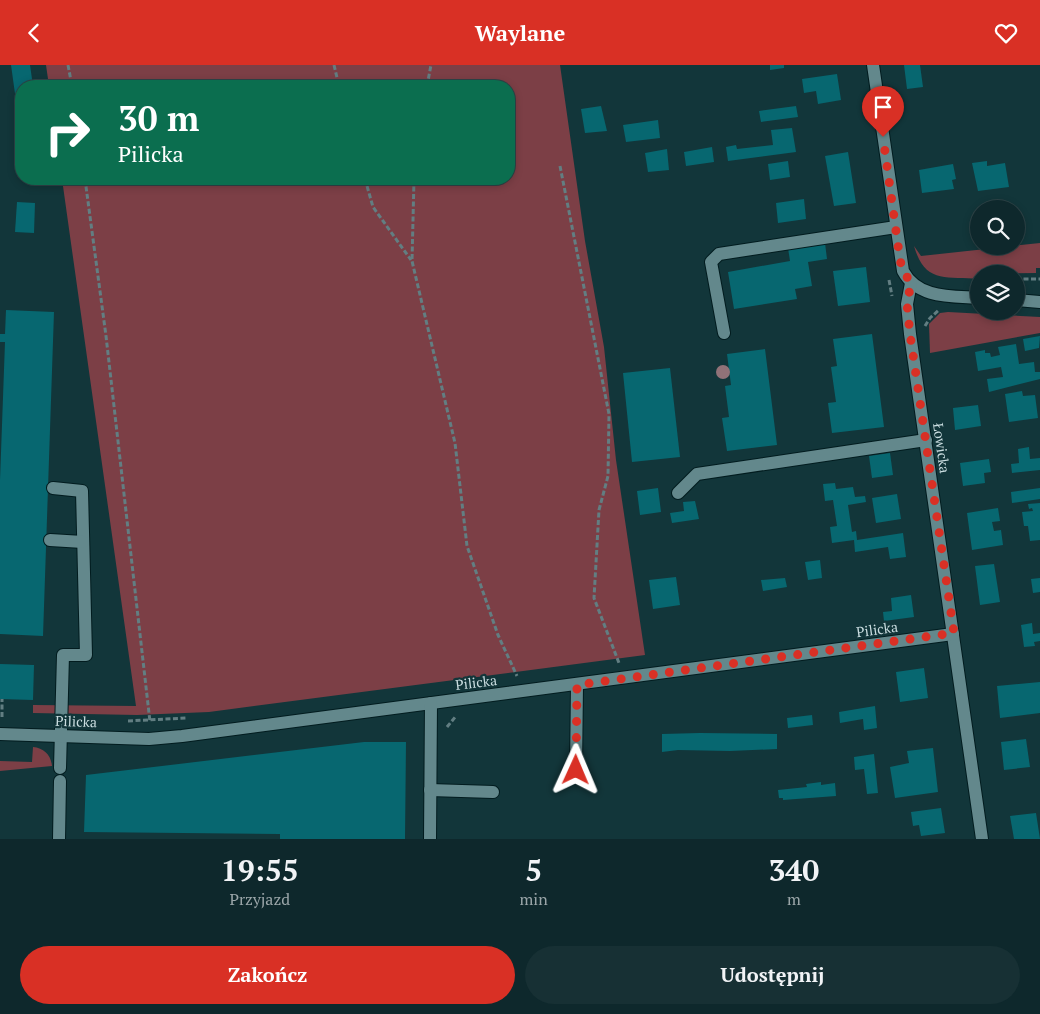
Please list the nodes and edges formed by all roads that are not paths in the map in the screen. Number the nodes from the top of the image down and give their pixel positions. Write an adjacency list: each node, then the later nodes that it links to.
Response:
1 (873, 65): 2 (street)
2 (896, 227): 3 (street); 7 (street)
3 (911, 283): 4 (street); 8 (street, Łowicka)
4 (970, 297)
5 (1025, 301): 6 (street)
6 (1040, 302)
7 (724, 333)
8 (926, 439): 10 (street); 13 (street, Łowicka)
9 (54, 488): 12 (street)
10 (678, 493)
11 (50, 540): 12 (street)
12 (83, 542): 17 (street)
13 (954, 633): 14 (street, Pilicka); 23 (street, Łowicka)
14 (577, 685): 15 (street, Pilicka); 18 (street)
15 (431, 703): 17 (street, Pilicka); 19 (street)
16 (0, 733): 17 (street, Pilicka)
17 (61, 736): 21 (street)
18 (576, 770)
19 (430, 790): 20 (street); 22 (street)
20 (493, 792)
21 (59, 839)
22 (430, 839)
23 (982, 839)

